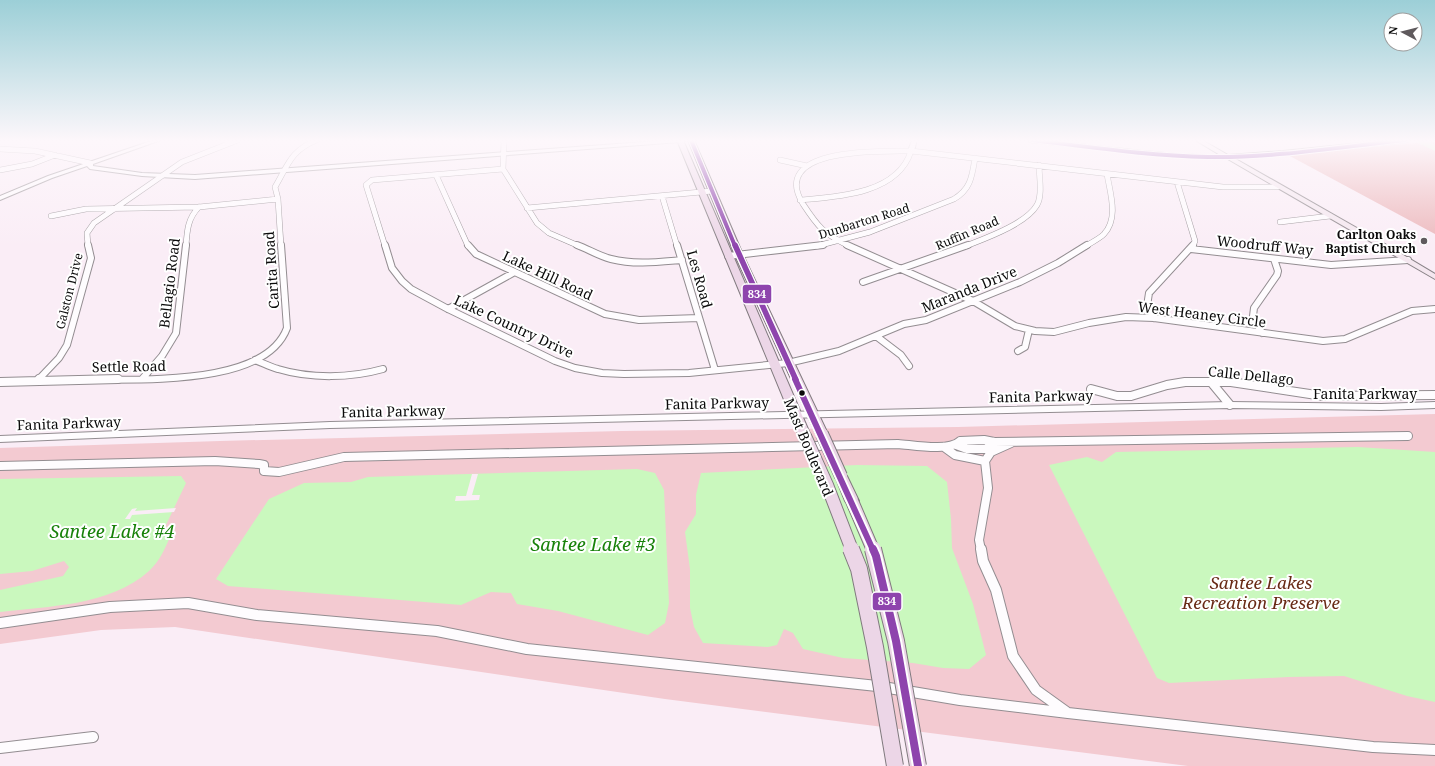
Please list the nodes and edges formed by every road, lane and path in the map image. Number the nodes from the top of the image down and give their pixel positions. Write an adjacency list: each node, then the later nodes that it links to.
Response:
1 (436, 175): 39 (street, Lake Hill Road)
2 (54, 176): 22 (street)
3 (161, 176): 4 (street); 27 (street, Galston Drive)
4 (180, 176)
5 (281, 176): 23 (street, Carita Road)
6 (427, 176): 43 (street, Lake Country Drive)
7 (507, 176): 26 (street)
8 (695, 176): 20 (main road, Mast Boulevard)
9 (706, 176): 19 (main road, Mast Boulevard)
10 (799, 176): 24 (street)
11 (895, 176): 24 (street)
12 (971, 176): 31 (street, Dunbarton Road)
13 (1039, 176): 38 (street, Ruffin Road)
14 (1107, 176): 42 (street, Maranda Drive)
15 (1122, 176): 17 (street)
16 (1260, 176): 18 (main road)
17 (1177, 182): 18 (street); 32 (street)
18 (1278, 186): 29 (main road)
19 (712, 191): 20 (street); 33 (main road, Mast Boulevard)
20 (702, 192): 21 (street); 34 (main road, Mast Boulevard)
21 (662, 196): 26 (street); 36 (street, Les Road)
22 (0, 198)
23 (278, 199): 25 (street); 51 (street, Carita Road)
24 (800, 200): 31 (street, West Heaney Circle)
25 (199, 207): 27 (street); 57 (street, Bellagio Road)
26 (527, 208): 36 (street)
27 (113, 209): 28 (street); 58 (street, Galston Drive)
28 (52, 216)
29 (1330, 216): 30 (street); 37 (main road)
30 (1280, 222)
31 (838, 242): 33 (street, Dunbarton Road); 38 (street, West Heaney Circle)
32 (1191, 249): 35 (street, Woodruff Way); 46 (street)
33 (739, 255): 34 (street, Dunbarton Road); 52 (main road, Mast Boulevard)
34 (728, 256): 53 (main road, Mast Boulevard)
35 (1274, 259): 37 (street, Woodruff Way); 48 (street)
36 (682, 260): 45 (street, Les Road)
37 (1408, 260): 40 (main road)
38 (901, 270): 41 (street, Ruffin Road); 42 (street, West Heaney Circle)
39 (513, 273): 43 (street); 45 (street, Lake Hill Road)
40 (1435, 277)
41 (862, 282)
42 (973, 301): 47 (street, West Heaney Circle); 49 (street, Maranda Drive)
43 (448, 309): 56 (street, Lake Country Drive)
44 (1435, 310): 48 (street, West Heaney Circle)
45 (699, 318): 56 (street, Les Road)
46 (1154, 318): 47 (street, West Heaney Circle); 48 (street, West Heaney Circle)
47 (1029, 330): 50 (street)
48 (1262, 333)
49 (876, 336): 52 (street, Maranda Drive); 54 (street)
50 (1018, 352)
51 (255, 360): 55 (street); 57 (street, Settle Road)
52 (788, 363): 53 (street, Maranda Drive); 66 (main road, Mast Boulevard)
53 (774, 365): 56 (street, Lake Country Drive); 65 (main road, Mast Boulevard)
54 (909, 366)
55 (383, 369)
56 (715, 370)
57 (142, 379): 58 (street, Settle Road)
58 (37, 381): 59 (street, Settle Road)
59 (0, 382)
60 (1211, 382): 61 (street, Calle Dellago); 62 (street, Calle Dellago); 63 (street)
61 (1091, 390)
62 (1435, 395)
63 (1230, 405): 64 (street, Fanita Parkway); 66 (street, Fanita Parkway)
64 (1435, 405)
65 (795, 414): 66 (street, Fanita Parkway); 68 (street, Fanita Parkway); 78 (main road, Mast Boulevard, bridge)
66 (811, 414): 79 (main road, Mast Boulevard, bridge)
67 (1408, 436): 69 (street)
68 (0, 439)
69 (1014, 441): 70 (street); 71 (street)
70 (944, 447): 71 (street); 72 (street)
71 (985, 460): 74 (street)
72 (0, 466)
73 (0, 623): 74 (street)
74 (1068, 713): 77 (street)
75 (94, 737): 76 (street)
76 (0, 748)
77 (1435, 750)
78 (895, 766)
79 (918, 766)

